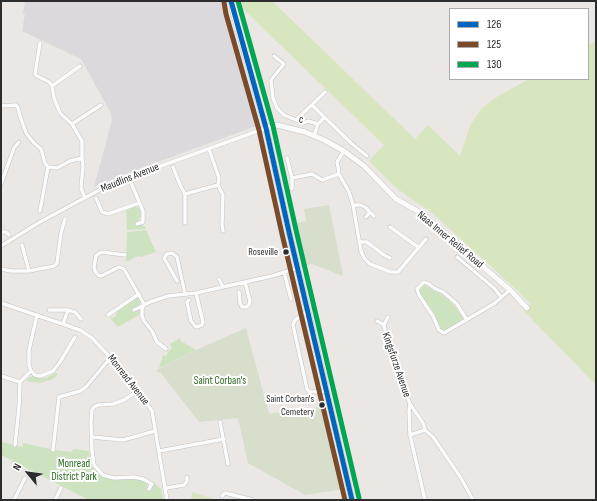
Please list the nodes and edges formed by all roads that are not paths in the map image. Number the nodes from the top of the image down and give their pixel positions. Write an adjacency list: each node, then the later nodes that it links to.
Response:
1 (231, 1): 14 (main road)
2 (40, 43): 5 (street)
3 (274, 56): 11 (street, c)
4 (80, 66): 5 (street)
5 (52, 86): 12 (street)
6 (325, 92): 8 (street)
7 (101, 105): 12 (street)
8 (312, 105): 10 (street); 11 (street)
9 (1, 106): 22 (street)
10 (325, 117): 13 (street); 19 (street)
11 (296, 120): 13 (street, c)
12 (72, 124): 20 (street)
13 (318, 124): 15 (street)
14 (266, 128): 15 (main road, Naas Inner Relief Road); 17 (street, Maudlins Avenue); 56 (main road)
15 (314, 136): 18 (main road, Naas Inner Relief Road)
16 (19, 142): 27 (street)
17 (208, 149): 25 (street, Maudlins Avenue); 28 (street)
18 (344, 151): 24 (street); 64 (main road, Naas Inner Relief Road)
19 (367, 156)
20 (82, 158): 22 (street); 31 (street)
21 (287, 158): 26 (street)
22 (48, 167): 35 (street)
23 (173, 167): 30 (street)
24 (339, 174): 26 (street); 34 (street)
25 (129, 178): 31 (street, Maudlins Avenue); 33 (street)
26 (292, 178): 29 (street)
27 (1, 184)
28 (218, 185): 30 (street); 43 (street)
29 (292, 189)
30 (185, 194): 40 (street)
31 (85, 198): 51 (street, Maudlins Avenue)
32 (96, 198): 33 (street)
33 (139, 202): 41 (street)
34 (353, 205): 36 (street); 49 (street)
35 (40, 211)
36 (370, 212): 37 (street); 38 (street)
37 (374, 216)
38 (366, 217)
39 (65, 219): 58 (street)
40 (185, 223)
41 (137, 224)
42 (390, 227): 45 (street)
43 (223, 231)
44 (1, 232): 46 (street)
45 (399, 234): 47 (street); 52 (street)
46 (9, 235)
47 (396, 238)
48 (426, 239): 52 (street)
49 (359, 242): 52 (street); 55 (street)
50 (22, 245): 58 (street)
51 (1, 246)
52 (418, 247)
53 (125, 255): 67 (street)
54 (457, 257): 69 (street)
55 (390, 258)
56 (298, 268): 59 (street); 78 (main road)
57 (1, 269): 58 (street)
58 (29, 271)
59 (284, 272): 62 (street); 70 (street)
60 (219, 278): 63 (street)
61 (177, 281): 68 (street)
62 (245, 282): 63 (street); 65 (street)
63 (222, 287): 66 (street)
64 (510, 290): 69 (street); 74 (main road, Naas Inner Relief Road)
65 (239, 292)
66 (196, 293): 68 (street); 71 (street)
67 (139, 294): 73 (street); 80 (street)
68 (185, 294): 73 (street)
69 (501, 297): 83 (street)
70 (291, 299)
71 (189, 300)
72 (1, 303): 79 (street, Monread Avenue)
73 (144, 304): 77 (street); 88 (street)
74 (527, 308)
75 (49, 310): 76 (street)
76 (68, 310): 82 (street); 85 (street)
77 (134, 310)
78 (308, 311): 93 (main road); 93 (street)
79 (37, 315): 85 (street, Monread Avenue); 90 (street)
80 (108, 315)
81 (388, 317): 86 (street, Kingsfurze Avenue)
82 (81, 319)
83 (467, 320): 83 (street)
84 (377, 321): 86 (street, Kingsfurze Avenue)
85 (63, 324): 89 (street, Monread Avenue)
86 (384, 325): 95 (street, Kingsfurze Avenue)
87 (75, 337): 90 (street)
88 (166, 349)
89 (111, 357): 98 (street, Monread Avenue); 103 (street)
90 (31, 371): 92 (street)
91 (1, 376): 92 (street)
92 (20, 382): 102 (street)
93 (327, 391): 116 (main road)
94 (132, 394): 100 (street)
95 (410, 404): 97 (street, Kingsfurze Avenue); 99 (street, Kingsfurze Avenue)
96 (220, 422): 101 (street)
97 (425, 430): 99 (street); 118 (street, Kingsfurze Avenue)
98 (155, 431): 100 (street); 104 (street, Monread Avenue)
99 (410, 435): 117 (street, Kingsfurze Avenue)
100 (92, 437): 110 (street)
101 (224, 440): 104 (street); 105 (street)
102 (15, 445)
103 (53, 450)
104 (159, 451): 109 (street, Monread Avenue)
105 (228, 464)
106 (187, 477): 109 (street)
107 (25, 478): 112 (street)
108 (61, 488): 113 (street)
109 (166, 488): 114 (street, Monread Avenue)
110 (149, 489)
111 (222, 496): 115 (street)
112 (14, 500)
113 (55, 500)
114 (167, 500)
115 (253, 500)
116 (352, 500)
117 (425, 500)
118 (473, 500)

